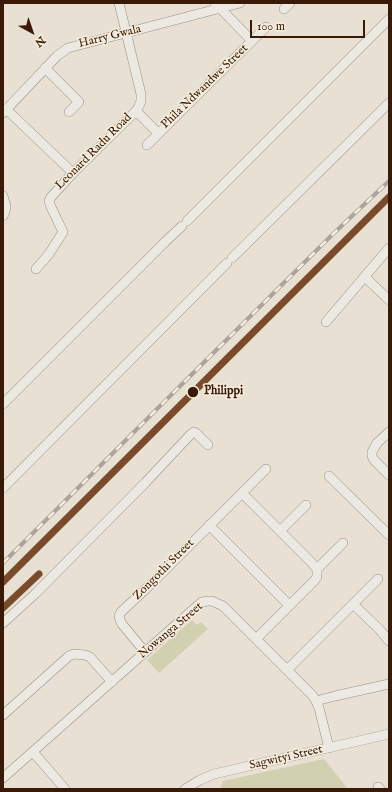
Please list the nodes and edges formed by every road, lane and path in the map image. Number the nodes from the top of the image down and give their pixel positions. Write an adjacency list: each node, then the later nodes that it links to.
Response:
1 (119, 3): 6 (street, Leonard Radu Road)
2 (240, 3): 3 (street, Harry Gwala)
3 (218, 6): 6 (street, Harry Gwala); 7 (street, Phila Ndwandwe Street)
4 (389, 19): 23 (street)
5 (266, 27): 7 (street, Phila Ndwandwe Street)
6 (126, 33): 8 (street, Harry Gwala); 11 (street, Leonard Radu Road)
7 (252, 41): 13 (street, Phila Ndwandwe Street)
8 (46, 68): 10 (street, Harry Gwala); 12 (street)
9 (389, 103): 29 (street)
10 (5, 111): 15 (street)
11 (136, 111): 13 (street, Phila Ndwandwe Street); 15 (street, Leonard Radu Road)
12 (70, 112)
13 (158, 133): 14 (street, Phila Ndwandwe Street)
14 (147, 145)
15 (73, 173): 19 (street, Leonard Radu Road)
16 (3, 196): 17 (street)
17 (3, 216)
18 (389, 248): 20 (street)
19 (36, 269)
20 (365, 276): 21 (street); 22 (street)
21 (389, 300)
22 (326, 322)
23 (3, 404)
24 (389, 432): 27 (street)
25 (208, 445): 40 (street)
26 (266, 469): 30 (street, Zongothi Street)
27 (389, 475)
28 (329, 476): 34 (street)
29 (3, 488)
30 (242, 493): 32 (street, Zongothi Street); 33 (street)
31 (306, 505): 33 (street)
32 (210, 525): 39 (street); 43 (street, Zongothi Street)
33 (280, 531): 36 (street)
34 (389, 535)
35 (343, 543): 36 (street)
36 (317, 569): 39 (street)
37 (378, 580): 38 (street)
38 (353, 604): 42 (street); 44 (street)
39 (289, 605): 41 (street)
40 (3, 623)
41 (256, 639): 43 (street, Nowanga Street); 44 (street, Nowanga Street)
42 (388, 639)
43 (145, 652): 45 (street, Nowanga Street)
44 (288, 670): 47 (street, Nowanga Street)
45 (112, 682): 48 (street); 51 (street, Nowanga Street)
46 (389, 684): 47 (street)
47 (316, 701): 50 (street, Nowanga Street)
48 (3, 715)
49 (389, 734): 50 (street, Sagwityi Street)
50 (329, 748): 54 (street, Sagwityi Street)
51 (33, 752): 52 (street, Nowanga Street); 53 (street)
52 (3, 778)
53 (65, 789)
54 (185, 789)

